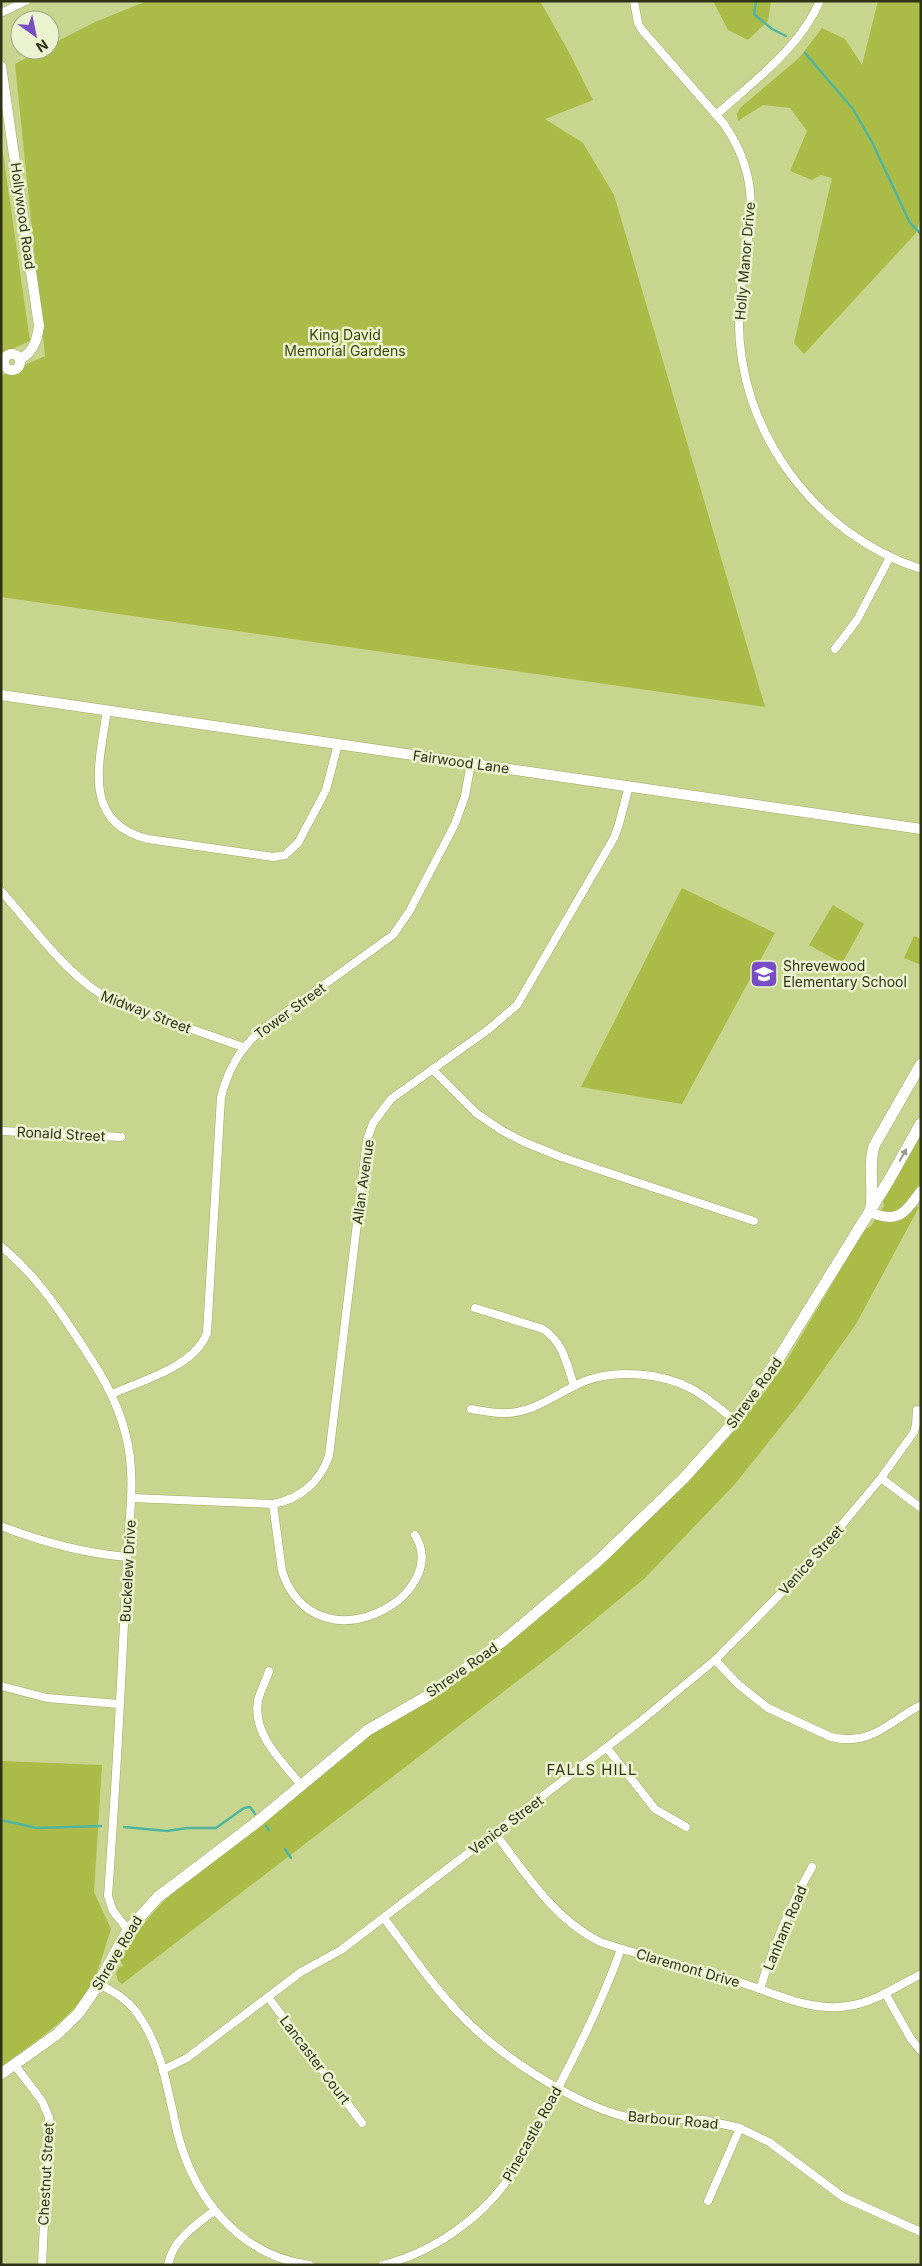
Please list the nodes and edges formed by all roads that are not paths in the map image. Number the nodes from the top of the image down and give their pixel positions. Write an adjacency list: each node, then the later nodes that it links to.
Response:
1 (26, 1): 4 (street)
2 (634, 1): 6 (street, Holly Manor Drive)
3 (820, 1): 6 (street)
4 (1, 13)
5 (1, 66): 7 (street, Hollywood Road)
6 (716, 115): 8 (street, Holly Manor Drive)
7 (3, 366)
8 (890, 557): 9 (street, Holly Manor Drive); 10 (street)
9 (921, 569)
10 (835, 648)
11 (1, 695): 12 (street, Fairwood Lane)
12 (107, 710): 13 (street, Fairwood Lane); 13 (street)
13 (338, 744): 14 (street, Fairwood Lane)
14 (472, 763): 15 (street, Fairwood Lane); 18 (street, Tower Street)
15 (629, 786): 16 (street, Fairwood Lane); 20 (street, Allan Avenue)
16 (921, 829)
17 (1, 891): 18 (street, Midway Street)
18 (243, 1047): 32 (street, Tower Street)
19 (921, 1064): 24 (main road, Shreve Road)
20 (432, 1069): 28 (street); 38 (street, Allan Avenue)
21 (921, 1123): 25 (main road, Shreve Road, one-way to 21)
22 (1, 1131): 23 (street, Ronald Street)
23 (121, 1137)
24 (871, 1170): 25 (main road); 27 (main road, Shreve Road)
25 (889, 1180): 27 (main road, Shreve Road)
26 (921, 1191): 27 (street)
27 (870, 1212): 35 (main road, Shreve Road)
28 (754, 1221)
29 (1, 1246): 32 (street, Buckelew Drive)
30 (475, 1308): 31 (street)
31 (574, 1386): 33 (street); 35 (street)
32 (112, 1394): 37 (street, Buckelew Drive)
33 (470, 1409)
34 (917, 1410): 36 (street, Venice Street)
35 (735, 1421): 49 (main road, Shreve Road)
36 (881, 1478): 39 (street); 43 (street, Venice Street)
37 (132, 1498): 38 (street, Allan Avenue); 42 (street, Buckelew Drive)
38 (273, 1504): 41 (street)
39 (921, 1508)
40 (1, 1526): 42 (street)
41 (415, 1535)
42 (127, 1557): 46 (street, Buckelew Drive)
43 (715, 1660): 47 (street); 48 (street, Venice Street)
44 (269, 1671): 49 (street)
45 (1, 1686): 46 (street)
46 (119, 1704): 54 (street, Buckelew Drive)
47 (921, 1705)
48 (607, 1748): 50 (street); 51 (street, Venice Street)
49 (302, 1786): 54 (main road, Shreve Road)
50 (686, 1827)
51 (495, 1833): 53 (street, Venice Street); 55 (street, Claremont Drive)
52 (812, 1867): 58 (street, Lanham Road)
53 (384, 1918): 60 (street, Venice Street); 65 (street, Barbour Road)
54 (128, 1930): 57 (main road, Shreve Road)
55 (621, 1949): 58 (street, Claremont Drive); 65 (street, Pinecastle Road)
56 (921, 1974): 59 (street, Claremont Drive)
57 (99, 1984): 62 (main road, Shreve Road); 63 (street)
58 (760, 1989): 59 (street, Claremont Drive)
59 (885, 1993): 61 (street)
60 (268, 1997): 63 (street, Venice Street); 66 (street, Lancaster Court)
61 (921, 2051)
62 (14, 2064): 64 (main road, Shreve Road); 72 (street, Chestnut Street)
63 (162, 2070): 69 (street)
64 (1, 2074)
65 (558, 2088): 67 (street, Barbour Road); 74 (street, Pinecastle Road)
66 (362, 2122)
67 (740, 2128): 68 (street); 70 (street, Barbour Road)
68 (708, 2202)
69 (214, 2211): 71 (street); 73 (street)
70 (921, 2232)
71 (306, 2264)
72 (42, 2265)
73 (168, 2265)
74 (383, 2265)

